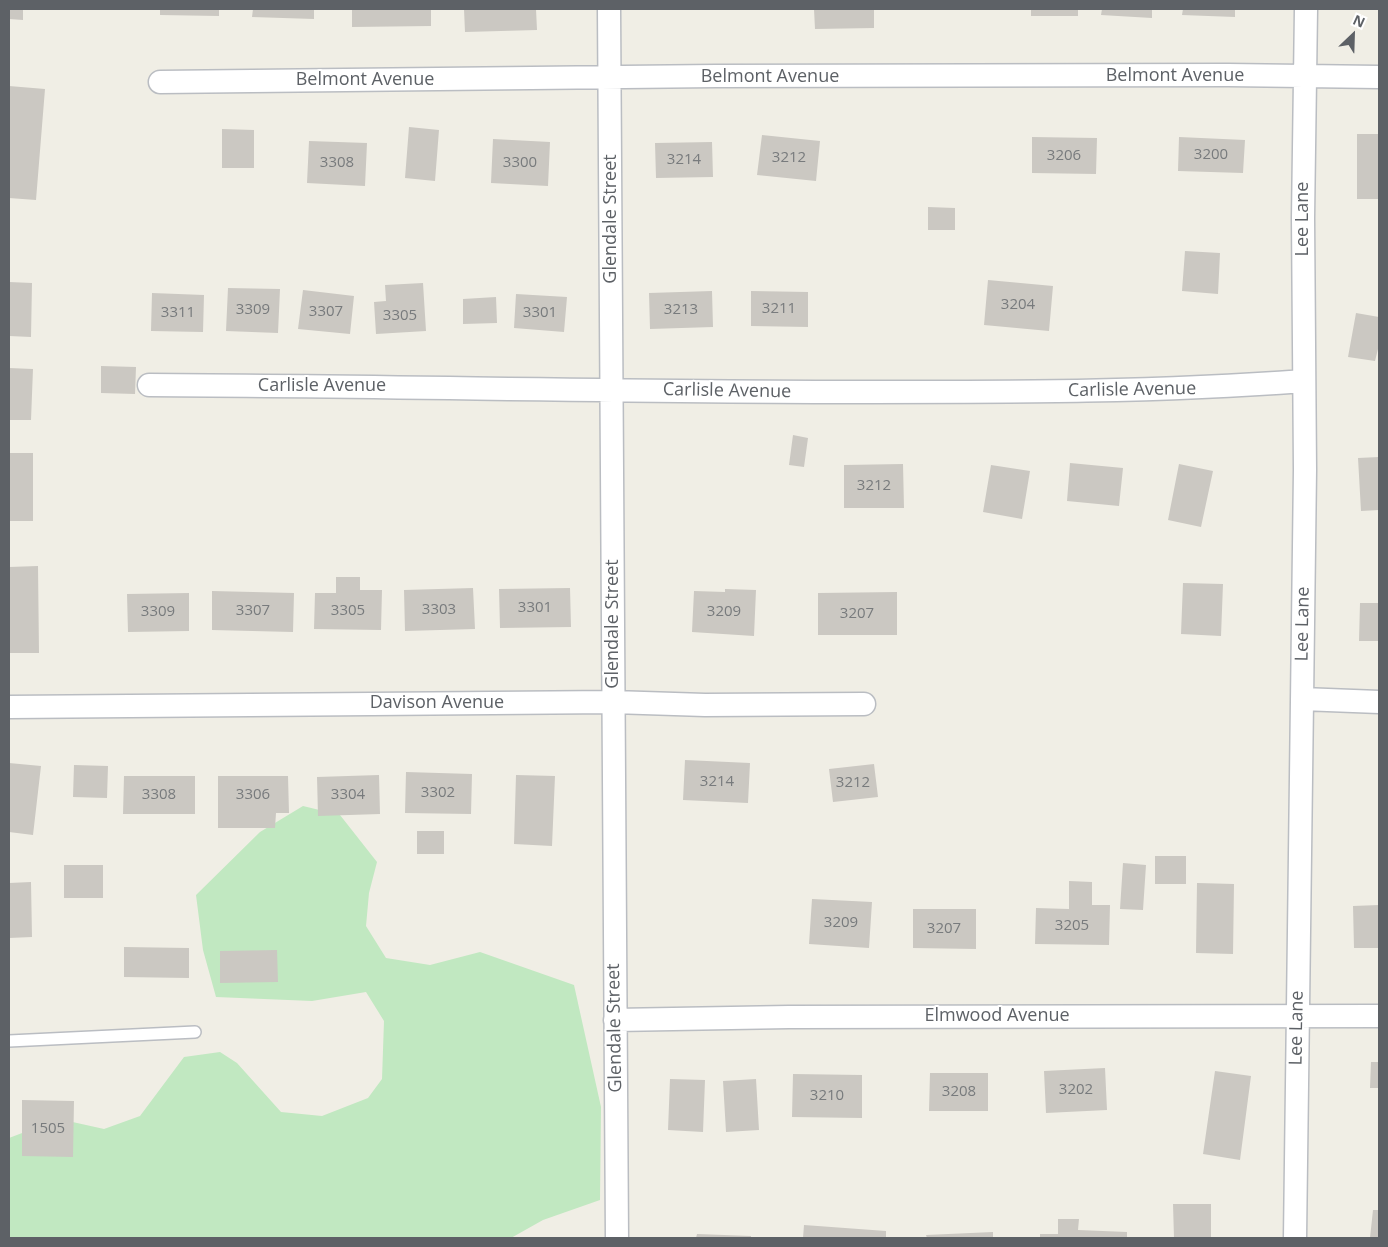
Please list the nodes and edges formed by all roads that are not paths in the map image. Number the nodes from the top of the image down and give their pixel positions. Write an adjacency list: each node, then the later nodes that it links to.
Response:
1 (609, 9): 5 (street, Glendale Street)
2 (1306, 9): 3 (street, Lee Lane)
3 (1305, 76): 4 (street, Belmont Avenue); 5 (street, Belmont Avenue); 7 (street, Lee Lane)
4 (1379, 77)
5 (610, 78): 6 (street, Belmont Avenue); 9 (street, Glendale Street)
6 (160, 82)
7 (1304, 381): 9 (street, Carlisle Avenue); 10 (street, Lee Lane)
8 (149, 385): 9 (street, Carlisle Avenue)
9 (611, 390): 11 (street, Glendale Street)
10 (1302, 699): 12 (street); 15 (street, Lee Lane)
11 (613, 702): 13 (street, Davison Avenue); 14 (street, Davison Avenue); 17 (street, Glendale Street)
12 (1379, 702)
13 (864, 704)
14 (9, 707)
15 (1297, 1016): 16 (street, Elmwood Avenue); 17 (street, Elmwood Avenue); 21 (street, Lee Lane)
16 (1379, 1016)
17 (615, 1020): 20 (street, Glendale Street)
18 (195, 1032): 19 (lane)
19 (9, 1042)
20 (617, 1238)
21 (1296, 1238)

